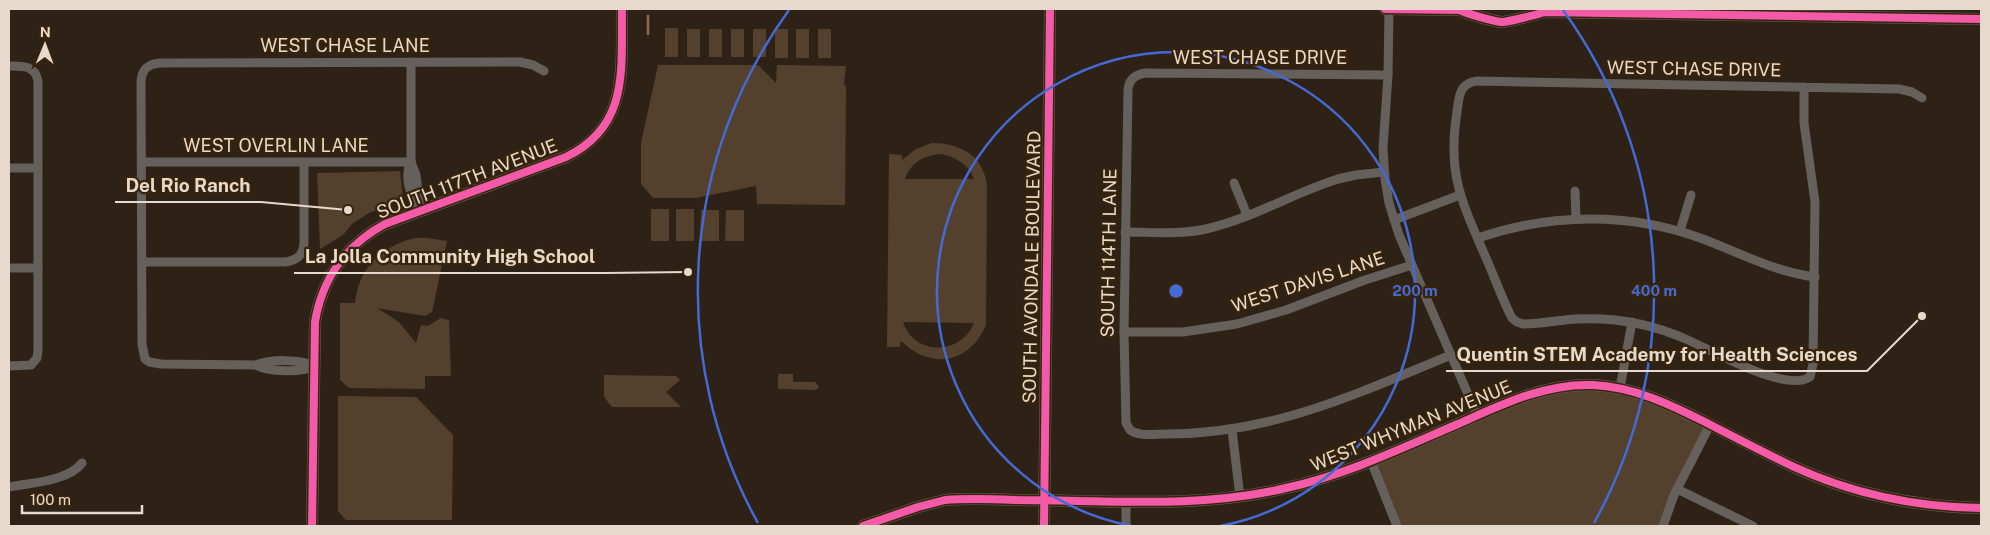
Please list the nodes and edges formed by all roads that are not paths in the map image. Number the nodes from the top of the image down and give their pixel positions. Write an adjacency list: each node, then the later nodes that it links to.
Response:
1 (622, 9): 29 (street, SOUTH 117TH AVENUE)
2 (1050, 9): 55 (street, SOUTH AVONDALE BOULEVARD)
3 (1385, 9): 4 (street)
4 (1389, 9): 5 (street); 15 (street)
5 (1461, 10): 10 (street)
6 (1542, 10): 7 (street); 10 (street)
7 (1681, 11): 8 (street)
8 (1804, 12): 9 (street)
9 (1895, 13): 11 (street)
10 (1495, 15)
11 (1981, 19)
12 (411, 62): 14 (street, WEST CHASE LANE); 19 (street, WEST CHASE LANE); 21 (street)
13 (9, 66): 23 (street)
14 (544, 71)
15 (1388, 75): 16 (street, WEST CHASE DRIVE); 24 (street)
16 (1132, 77): 34 (street, SOUTH 114TH LANE)
17 (1804, 87): 18 (street, WEST CHASE DRIVE); 27 (street, WEST CHASE DRIVE); 40 (street)
18 (1922, 98)
19 (142, 162): 20 (street, WEST OVERLIN LANE); 36 (street)
20 (304, 162): 21 (street, WEST OVERLIN LANE); 36 (street)
21 (411, 162): 29 (street)
22 (9, 168): 23 (street)
23 (38, 168): 39 (street)
24 (1384, 172): 30 (street); 32 (street)
25 (1234, 183): 30 (street)
26 (1575, 191): 31 (street)
27 (1460, 195): 32 (street); 35 (street)
28 (1691, 195): 33 (street)
29 (420, 210): 45 (street, SOUTH 117TH AVENUE)
30 (1247, 215): 34 (street)
31 (1576, 219): 33 (street); 35 (street)
32 (1394, 220): 37 (street)
33 (1680, 231): 40 (street)
34 (1126, 232): 42 (street, SOUTH 114TH LANE)
35 (1478, 238): 41 (street)
36 (142, 262): 45 (street)
37 (1412, 265): 42 (street, WEST DAVIS LANE); 43 (street)
38 (9, 268): 39 (street)
39 (38, 268): 44 (street)
40 (1815, 277): 41 (street)
41 (1632, 322): 46 (street)
42 (1124, 332): 49 (street, SOUTH 114TH LANE)
43 (1451, 355): 47 (street); 49 (street)
44 (9, 366)
45 (314, 366): 58 (street, SOUTH 117TH AVENUE)
46 (1620, 388): 47 (street, WEST WHYMAN AVENUE); 48 (street, WEST WHYMAN AVENUE)
47 (1477, 416): 50 (street, WEST WHYMAN AVENUE)
48 (1710, 425): 53 (street); 57 (street, WEST WHYMAN AVENUE)
49 (1232, 430): 54 (street)
50 (1371, 461): 54 (street, WEST WHYMAN AVENUE); 62 (street)
51 (82, 463): 52 (street)
52 (9, 487)
53 (1677, 488): 63 (street); 64 (street)
54 (1240, 497): 56 (street, WEST WHYMAN AVENUE)
55 (1044, 500): 56 (street, WEST WHYMAN AVENUE); 59 (street, WEST WHYMAN AVENUE); 60 (street, SOUTH AVONDALE BOULEVARD)
56 (1126, 501): 61 (street)
57 (1981, 508)
58 (312, 526)
59 (863, 526)
60 (1044, 526)
61 (1126, 526)
62 (1397, 526)
63 (1663, 526)
64 (1753, 526)

